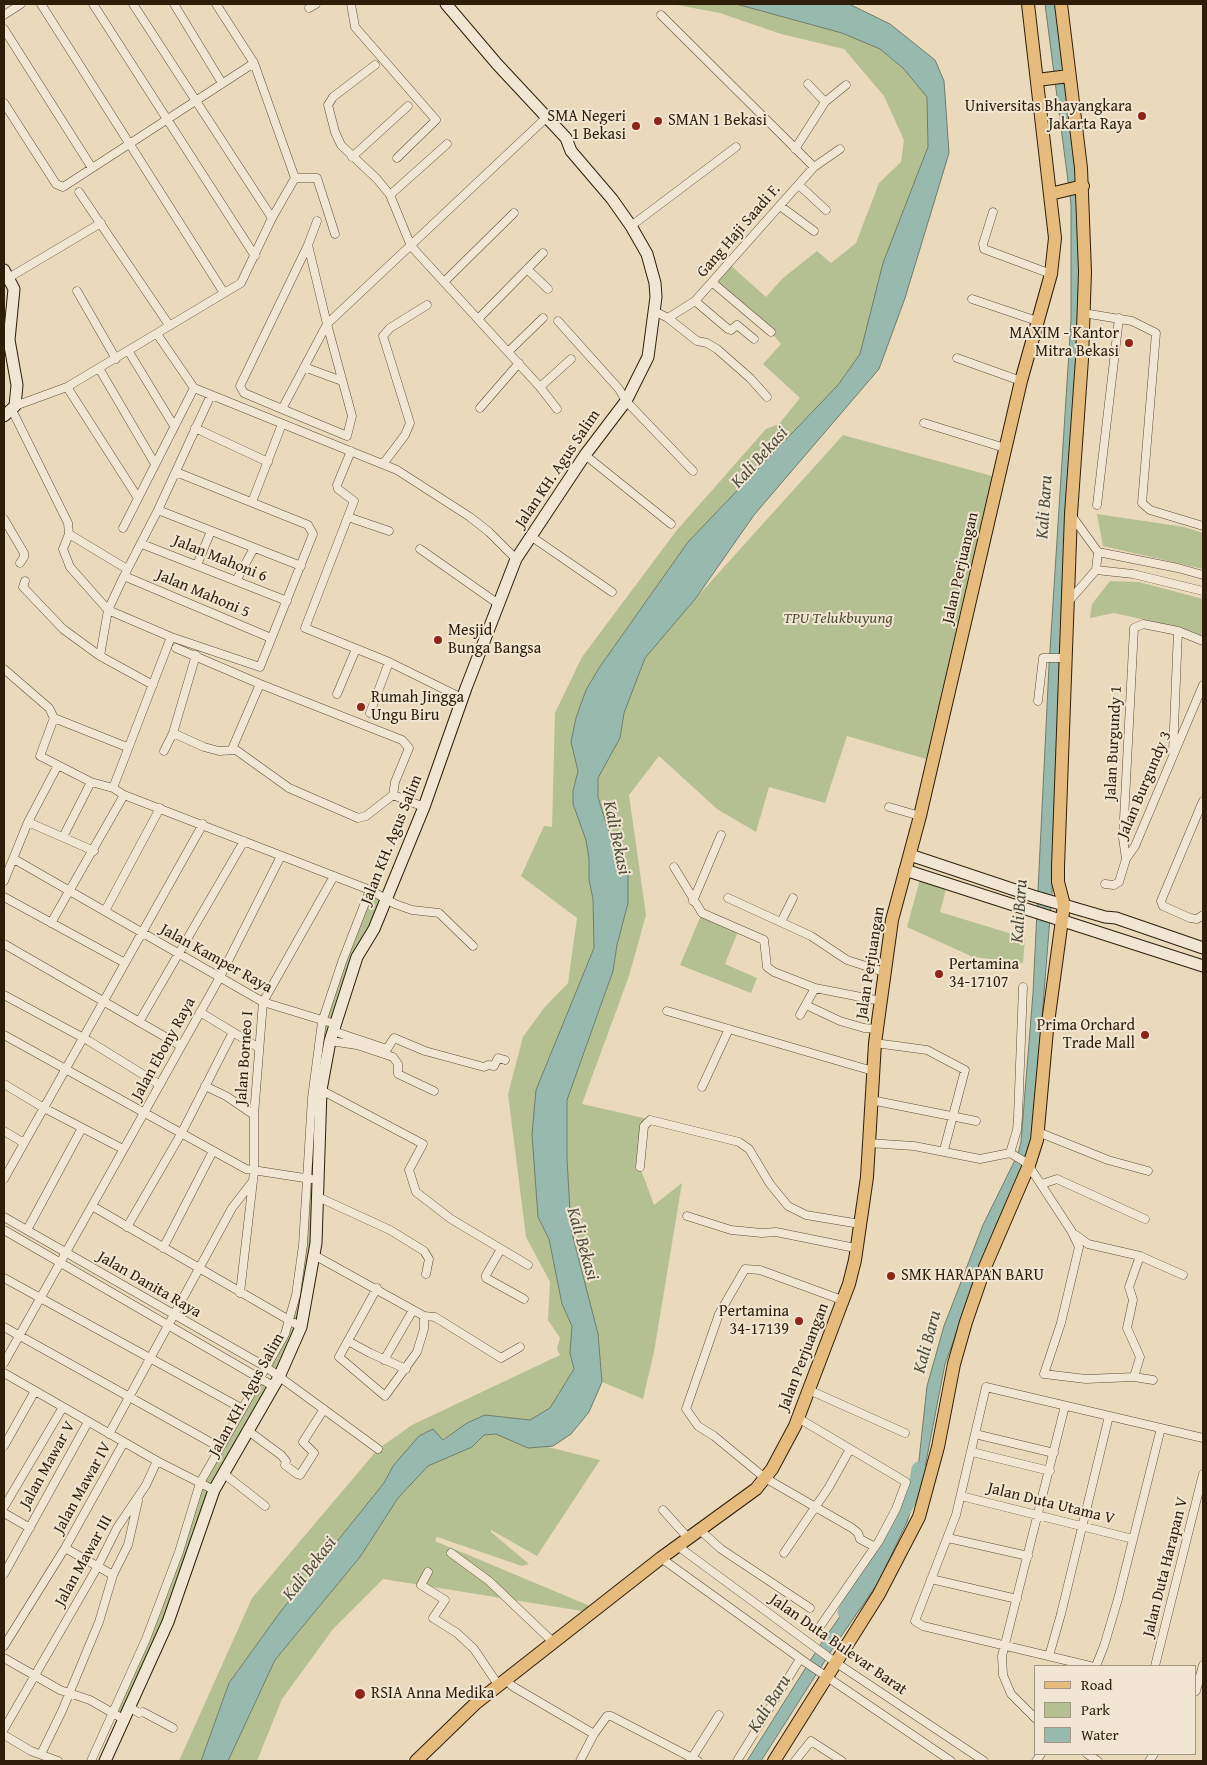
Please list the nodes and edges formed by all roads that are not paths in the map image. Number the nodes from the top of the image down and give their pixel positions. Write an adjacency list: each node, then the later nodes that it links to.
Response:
1 (21, 4): 11 (street)
2 (41, 4): 27 (street)
3 (93, 4): 26 (street)
4 (134, 4): 21 (street)
5 (174, 4): 18 (street)
6 (216, 4): 14 (street)
7 (351, 4): 33 (street)
8 (446, 4): 25 (street, Jalan KH. Agus Salim)
9 (1028, 4): 17 (main road, Jalan Perjuangan)
10 (1061, 4): 16 (main road)
11 (4, 15)
12 (660, 15): 30 (street)
13 (4, 28): 35 (street)
14 (254, 63): 18 (street); 36 (street)
15 (375, 65): 32 (street)
16 (1069, 76): 17 (main road); 38 (main road)
17 (1038, 80): 40 (main road, Jalan Perjuangan)
18 (222, 83): 21 (street)
19 (808, 84): 22 (street)
20 (846, 85): 22 (street)
21 (196, 100): 26 (street); 46 (street)
22 (825, 102): 30 (street)
23 (4, 103): 35 (street)
24 (408, 106): 32 (street)
25 (547, 117): 49 (street, Jalan KH. Agus Salim); 53 (street)
26 (166, 120): 27 (street); 55 (street)
27 (128, 144): 35 (street); 63 (street)
28 (447, 144): 41 (street)
29 (736, 147): 49 (street)
30 (795, 149): 34 (street)
31 (840, 149): 34 (street, Gang Haji Saadi F.)
32 (352, 156): 41 (street)
33 (397, 158)
34 (814, 167): 37 (street, Gang Haji Saadi F.)
35 (92, 168)
36 (295, 178): 46 (street); 51 (street)
37 (799, 185): 42 (street, Gang Haji Saadi F.); 43 (street)
38 (1082, 187): 40 (main road); 68 (main road)
39 (79, 192): 48 (street)
40 (1050, 194): 57 (main road, Jalan Perjuangan)
41 (390, 195): 53 (street)
42 (780, 206): 50 (street); 60 (street, Gang Haji Saadi F.)
43 (826, 210)
44 (993, 212): 57 (street)
45 (514, 213): 59 (street)
46 (272, 218): 55 (street)
47 (317, 221): 52 (street)
48 (100, 223): 58 (street); 76 (street)
49 (631, 226): 67 (street, Jalan KH. Agus Salim)
50 (814, 231)
51 (335, 234)
52 (308, 245): 75 (street); 97 (street)
53 (411, 246): 59 (street); 75 (street)
54 (543, 253): 56 (street)
55 (255, 256): 63 (street)
56 (527, 269): 61 (street); 69 (street)
57 (1051, 274): 74 (main road, Jalan Perjuangan)
58 (6, 276): 99 (street)
59 (445, 281): 69 (street)
60 (712, 283): 65 (street, Gang Haji Saadi F.); 77 (street)
61 (548, 289)
62 (77, 291): 83 (street)
63 (224, 293): 76 (street)
64 (972, 299): 74 (street)
65 (694, 301): 71 (street, Gang Haji Saadi F.); 79 (street)
66 (426, 305): 109 (street)
67 (654, 311): 71 (street); 95 (street, Jalan KH. Agus Salim)
68 (1083, 313): 72 (street); 116 (main road)
69 (478, 318): 80 (street)
70 (543, 318): 80 (street)
71 (668, 318): 94 (street)
72 (1119, 318): 114 (street); 120 (street)
73 (558, 321): 95 (street)
74 (1037, 321): 89 (main road, Jalan Perjuangan)
75 (327, 324): 86 (street); 88 (street)
76 (169, 325): 78 (street)
77 (771, 332)
78 (156, 334): 81 (street); 92 (street)
79 (754, 339)
80 (509, 351): 85 (street)
81 (129, 352): 83 (street); 102 (street)
82 (957, 358): 89 (street)
83 (116, 359): 87 (street)
84 (571, 359): 90 (street)
85 (519, 363): 90 (street); 96 (street)
86 (304, 367): 88 (street); 97 (street)
87 (100, 370): 91 (street); 108 (street)
88 (342, 381): 97 (street)
89 (1021, 381): 104 (main road, Jalan Perjuangan)
90 (540, 387): 98 (street)
91 (67, 388): 99 (street); 112 (street)
92 (194, 388): 93 (street); 102 (street)
93 (211, 395): 101 (street); 103 (street)
94 (767, 397)
95 (626, 401): 106 (street, Jalan KH. Agus Salim); 110 (street)
96 (480, 408)
97 (282, 409)
98 (557, 409)
99 (10, 410): 124 (street)
100 (924, 423): 104 (street)
101 (282, 424): 105 (street); 107 (street)
102 (174, 426): 108 (street)
103 (195, 428): 107 (street); 111 (street)
104 (1005, 448): 178 (main road, Jalan Perjuangan)
105 (351, 451): 109 (street); 117 (street)
106 (584, 454): 119 (street); 125 (street, Jalan KH. Agus Salim)
107 (268, 462): 113 (street)
108 (155, 464): 112 (street)
109 (383, 464): 130 (street)
110 (693, 471)
111 (176, 472): 113 (street); 115 (street)
112 (138, 498): 121 (street)
113 (252, 502): 133 (street)
114 (1097, 505)
115 (158, 510): 122 (street); 126 (street)
116 (1071, 514): 129 (street); 142 (main road)
117 (348, 517): 123 (street); 150 (street)
118 (4, 519): 131 (street)
119 (671, 524)
120 (1203, 526)
121 (123, 528)
122 (211, 531): 127 (street); 132 (street)
123 (389, 531)
124 (69, 534): 135 (street, Jalan Mahoni 5); 144 (street)
125 (532, 537): 130 (street, Jalan KH. Agus Salim); 140 (street)
126 (142, 544): 132 (street, Jalan Mahoni 6); 135 (street)
127 (254, 548): 133 (street); 138 (street)
128 (420, 549): 143 (street)
129 (1098, 552): 134 (street); 136 (street)
130 (516, 559): 143 (street, Jalan KH. Agus Salim)
131 (20, 563)
132 (197, 565): 138 (street, Jalan Mahoni 6)
133 (301, 566): 141 (street)
134 (1096, 570): 139 (street); 142 (street)
135 (126, 572): 144 (street); 147 (street, Jalan Mahoni 5)
136 (1203, 575)
137 (26, 581): 152 (street)
138 (236, 581): 141 (street, Jalan Mahoni 6)
139 (1203, 591)
140 (612, 592)
141 (287, 601): 147 (street)
142 (1068, 601): 153 (main road)
143 (497, 602): 160 (street, Jalan KH. Agus Salim)
144 (108, 610): 146 (street); 152 (street)
145 (1178, 631): 148 (street); 168 (street); 188 (street, Jalan Burgundy 1)
146 (170, 637): 147 (street); 157 (street)
147 (271, 638)
148 (1203, 641)
149 (176, 648): 151 (street)
150 (356, 649): 154 (street); 159 (street)
151 (196, 655): 156 (street); 164 (street)
152 (100, 656): 157 (street)
153 (1064, 658): 161 (street); 201 (main road)
154 (389, 662): 160 (street); 162 (street)
155 (4, 669): 163 (street)
156 (260, 684): 166 (street); 173 (street)
157 (153, 685): 165 (street)
158 (1203, 685): 168 (street, Jalan Burgundy 3)
159 (336, 694)
160 (462, 698): 175 (street, Jalan KH. Agus Salim)
161 (1038, 701)
162 (370, 713)
163 (54, 718): 165 (street); 169 (street)
164 (173, 733): 166 (street); 167 (street)
165 (127, 747): 171 (street)
166 (232, 749): 173 (street)
167 (164, 752)
168 (1172, 756): 188 (street, Jalan Burgundy 3)
169 (58, 765): 170 (street); 179 (street)
170 (91, 782): 171 (street); 182 (street)
171 (113, 788): 172 (street)
172 (124, 795): 177 (street); 184 (street)
173 (393, 795): 175 (street)
174 (1203, 801): 203 (street)
175 (424, 807): 197 (street, Jalan KH. Agus Salim)
176 (889, 807): 178 (street)
177 (160, 808): 180 (street); 202 (street)
178 (920, 816): 185 (main road, Jalan Perjuangan)
179 (28, 822): 182 (street); 187 (street)
180 (203, 824): 183 (street); 209 (street)
181 (721, 835): 200 (street)
182 (63, 837): 184 (street)
183 (244, 841): 186 (street); 215 (street)
184 (94, 851): 194 (street)
185 (910, 855): 190 (main road, Jalan Perjuangan); 201 (street)
186 (281, 856): 191 (street); 220 (street, Jalan Ebony Raya)
187 (14, 859): 192 (street); 194 (street, Jalan Kamper Raya)
188 (1126, 859): 193 (street, Jalan Burgundy 3)
189 (674, 867): 200 (street)
190 (905, 870): 204 (street); 219 (main road, Jalan Perjuangan)
191 (334, 876): 195 (street); 226 (street, Jalan Borneo I)
192 (4, 881)
193 (1105, 884)
194 (71, 890): 202 (street, Jalan Kamper Raya); 207 (street)
195 (370, 890): 197 (street); 232 (street)
196 (4, 897): 207 (street)
197 (385, 898): 213 (street); 236 (street, Jalan KH. Agus Salim)
198 (728, 898): 206 (street)
199 (793, 898): 206 (street)
200 (692, 901): 222 (street)
201 (1058, 903): 204 (main road); 205 (street)
202 (105, 911): 209 (street, Jalan Kamper Raya)
203 (1203, 915)
204 (1056, 918): 208 (street); 259 (main road)
205 (1111, 918): 208 (street); 210 (street); 211 (street)
206 (781, 922): 219 (street)
207 (52, 923): 217 (street)
208 (1100, 932): 210 (street)
209 (142, 934): 215 (street, Jalan Kamper Raya); 217 (street)
210 (1114, 937): 216 (street)
211 (1184, 941): 214 (street); 216 (street)
212 (4, 944): 225 (street)
213 (473, 946)
214 (1203, 948)
215 (177, 954): 220 (street, Jalan Kamper Raya); 231 (street)
216 (1177, 958): 218 (street)
217 (125, 963): 225 (street)
218 (1203, 966)
219 (884, 972): 224 (main road, Jalan Perjuangan)
220 (220, 977): 226 (street, Jalan Kamper Raya); 229 (street, Jalan Ebony Raya)
221 (1023, 987): 266 (street)
222 (815, 988): 224 (street); 227 (street)
223 (4, 995): 238 (street)
224 (881, 1001): 234 (main road, Jalan Perjuangan)
225 (104, 1002): 231 (street); 238 (street)
226 (263, 1002): 232 (street, Jalan Kamper Raya); 241 (street, Jalan Borneo I)
227 (806, 1005): 230 (street); 234 (street)
228 (667, 1011): 233 (street)
229 (200, 1012): 235 (street); 240 (street, Jalan Ebony Raya)
230 (800, 1015)
231 (139, 1022): 240 (street)
232 (322, 1022): 236 (street, Jalan Kamper Raya); 272 (street)
233 (729, 1029): 244 (street); 248 (street)
234 (877, 1029): 239 (main road, Jalan Perjuangan)
235 (234, 1032): 241 (street); 247 (street)
236 (333, 1032): 242 (street); 249 (street, Jalan KH. Agus Salim); 250 (street, Jalan Kamper Raya)
237 (4, 1035): 243 (street)
238 (83, 1038): 243 (street); 246 (street)
239 (875, 1043): 244 (main road, Jalan Perjuangan); 255 (street)
240 (181, 1046): 246 (street, Jalan Ebony Raya)
241 (259, 1048): 254 (street, Jalan Borneo I)
242 (505, 1060)
243 (65, 1070): 252 (street); 253 (street)
244 (873, 1071): 251 (main road, Jalan Perjuangan)
245 (4, 1084): 252 (street)
246 (160, 1085): 253 (street, Jalan Ebony Raya)
247 (205, 1086): 254 (street); 260 (street)
248 (702, 1088)
249 (321, 1090): 272 (street, Jalan KH. Agus Salim); 286 (street)
250 (434, 1091)
251 (871, 1100): 255 (street); 262 (main road, Jalan Perjuangan)
252 (44, 1108): 257 (street); 261 (street)
253 (144, 1113): 260 (street); 263 (street, Jalan Ebony Raya)
254 (254, 1115): 270 (street, Jalan Borneo I)
255 (954, 1116): 256 (street); 264 (street)
256 (976, 1121)
257 (82, 1128): 263 (street); 283 (street)
258 (4, 1131): 261 (street)
259 (1038, 1132): 267 (main road); 269 (street)
260 (182, 1134): 265 (street); 281 (street)
261 (24, 1143): 271 (street)
262 (868, 1143): 264 (street); 280 (main road, Jalan Perjuangan)
263 (124, 1149): 276 (street, Jalan Ebony Raya)
264 (944, 1150): 266 (street)
265 (213, 1151): 270 (street); 285 (street)
266 (1013, 1154): 267 (street)
267 (1028, 1164): 274 (street); 386 (main road)
268 (640, 1167): 280 (street)
269 (1148, 1171)
270 (254, 1172): 272 (street); 273 (street, Jalan Borneo I)
271 (5, 1175)
272 (313, 1178): 275 (street, Jalan KH. Agus Salim); 305 (street)
273 (253, 1181): 293 (street); 298 (street, Jalan Borneo I)
274 (1042, 1184): 279 (street); 284 (street)
275 (318, 1198): 289 (street, Jalan KH. Agus Salim); 294 (street)
276 (92, 1206): 281 (street); 288 (street, Jalan Ebony Raya)
277 (687, 1216): 287 (street)
278 (4, 1217): 283 (street, Jalan Danita Raya)
279 (1145, 1219)
280 (860, 1224): 287 (main road, Jalan Perjuangan)
281 (127, 1227): 285 (street)
282 (4, 1230): 291 (street, Jalan Danita Raya)
283 (27, 1230): 288 (street, Jalan Danita Raya)
284 (1072, 1232): 290 (street); 318 (street)
285 (163, 1248): 293 (street)
286 (501, 1248): 292 (street); 300 (street)
287 (856, 1248): 301 (main road, Jalan Perjuangan)
288 (65, 1252): 291 (street, Jalan Ebony Raya); 303 (street, Jalan Danita Raya)
289 (314, 1255): 297 (street); 308 (street, Jalan KH. Agus Salim)
290 (1140, 1256): 295 (street); 318 (street)
291 (60, 1262): 299 (street, Jalan Ebony Raya); 306 (street, Jalan Danita Raya)
292 (528, 1265)
293 (199, 1269): 298 (street); 303 (street)
294 (426, 1274)
295 (1183, 1275)
296 (4, 1278): 299 (street)
297 (377, 1288): 302 (street); 310 (street)
298 (240, 1293): 305 (street)
299 (40, 1298): 309 (street, Jalan Ebony Raya); 312 (street)
300 (524, 1299)
301 (842, 1300): 322 (main road, Jalan Perjuangan); 349 (street)
302 (413, 1310): 304 (street); 313 (street)
303 (173, 1315): 306 (street); 315 (street, Jalan Danita Raya)
304 (424, 1316): 311 (street); 316 (street)
305 (287, 1320): 308 (street); 315 (street)
306 (168, 1325): 312 (street); 319 (street, Jalan Danita Raya)
307 (4, 1327): 309 (street)
308 (302, 1327): 321 (street, Jalan KH. Agus Salim)
309 (19, 1336): 314 (street, Jalan Ebony Raya); 324 (street)
310 (348, 1341): 313 (street); 316 (street)
311 (520, 1348)
312 (150, 1359): 324 (street); 327 (street)
313 (384, 1360): 316 (street)
314 (4, 1363)
315 (266, 1368): 319 (street); 321 (street, Jalan Danita Raya)
316 (406, 1369)
317 (4, 1373): 323 (street)
318 (1134, 1377): 320 (street)
319 (260, 1378): 321 (street, Jalan Danita Raya); 327 (street)
320 (1153, 1380)
321 (276, 1382): 328 (street); 333 (street, Jalan KH. Agus Salim)
322 (809, 1390): 330 (main road, Jalan Perjuangan); 334 (street)
323 (35, 1391): 326 (street); 339 (street)
324 (130, 1397): 335 (street); 340 (street)
325 (1065, 1406): 329 (street); 336 (street); 344 (street)
326 (63, 1407): 331 (street); 355 (street)
327 (241, 1408): 340 (street)
328 (324, 1409): 333 (street); 341 (street)
329 (1109, 1416): 332 (street); 360 (street)
330 (798, 1418): 342 (street); 349 (main road, Jalan Perjuangan)
331 (88, 1422): 335 (street); 361 (street, Jalan Mawar V)
332 (1161, 1428): 337 (street); 364 (street)
333 (247, 1430): 347 (street, Jalan KH. Agus Salim)
334 (905, 1433)
335 (109, 1434): 338 (street)
336 (976, 1434): 343 (street); 344 (street)
337 (1203, 1438)
338 (124, 1442): 345 (street); 367 (street, Jalan Mawar IV)
339 (4, 1446)
340 (219, 1448): 350 (street)
341 (378, 1449)
342 (850, 1449): 356 (street); 366 (street)
343 (972, 1452): 346 (street); 352 (street)
344 (1054, 1452): 346 (street)
345 (157, 1462): 350 (street); 353 (street, Jalan Mawar III)
346 (1050, 1471): 359 (street)
347 (223, 1474): 351 (street, Jalan KH. Agus Salim); 354 (street)
348 (1203, 1474): 389 (street, Jalan Duta Harapan V)
349 (765, 1478): 356 (street); 362 (main road, Jalan Perjuangan)
350 (200, 1483): 351 (street); 397 (street)
351 (214, 1490): 396 (street, Jalan KH. Agus Salim)
352 (962, 1496): 359 (street, Jalan Duta Utama V); 363 (street)
353 (139, 1499): 372 (street, Jalan Mawar III); 375 (street)
354 (264, 1506)
355 (4, 1507)
356 (815, 1507): 366 (street); 369 (street)
357 (663, 1510): 365 (street, Jalan Duta Bulevar Barat)
358 (4, 1513): 361 (street)
359 (1039, 1515): 360 (street, Jalan Duta Utama V); 370 (street)
360 (1082, 1526): 364 (street, Jalan Duta Utama V); 383 (street)
361 (30, 1528): 374 (street, Jalan Mawar V)
362 (701, 1531): 365 (main road, Jalan Perjuangan); 378 (street)
363 (948, 1538): 370 (street); 376 (street)
364 (1133, 1539): 388 (street)
365 (684, 1543): 371 (main road, Jalan Perjuangan); 386 (street, Jalan Duta Bulevar Barat)
366 (875, 1547): 379 (street)
367 (66, 1548): 372 (street); 381 (street, Jalan Mawar IV)
368 (451, 1553): 380 (street)
369 (784, 1553)
370 (1028, 1556): 377 (street)
371 (661, 1558): 380 (main road, Jalan Perjuangan); 385 (street, Jalan Duta Bulevar Barat)
372 (98, 1566): 375 (street); 392 (street, Jalan Mawar III)
373 (428, 1572): 393 (street)
374 (4, 1574)
375 (114, 1575): 395 (street)
376 (931, 1579): 377 (street); 382 (street)
377 (1017, 1599): 382 (street)
378 (810, 1608)
379 (821, 1626)
380 (553, 1642): 393 (main road, Jalan Perjuangan)
381 (4, 1646)
382 (1005, 1646): 383 (street); 399 (street)
383 (1049, 1656): 387 (street)
384 (4, 1658): 392 (street)
385 (802, 1660): 391 (street, Jalan Duta Bulevar Barat); 412 (street)
386 (832, 1660): 391 (main road); 417 (street, Jalan Duta Bulevar Barat)
387 (1086, 1665)
388 (1096, 1665)
389 (1155, 1665)
390 (1203, 1665): 394 (street)
391 (823, 1674): 413 (main road); 416 (street, Jalan Duta Bulevar Barat)
392 (35, 1675): 395 (street); 402 (street, Jalan Mawar III)
393 (502, 1683): 403 (street); 410 (main road, Jalan Perjuangan)
394 (1198, 1689)
395 (69, 1694): 397 (street); 405 (street)
396 (131, 1708): 400 (street, Jalan KH. Agus Salim); 401 (street)
397 (113, 1711): 400 (street); 408 (street)
398 (719, 1715): 406 (street)
399 (1034, 1717)
400 (125, 1720): 409 (street, Jalan KH. Agus Salim)
401 (172, 1728)
402 (4, 1729)
403 (594, 1734): 406 (street); 411 (street)
404 (4, 1735): 405 (street)
405 (41, 1754): 407 (street)
406 (694, 1760)
407 (58, 1761)
408 (91, 1761)
409 (106, 1761)
410 (416, 1761)
411 (580, 1761)
412 (737, 1761)
413 (774, 1761)
414 (795, 1761): 415 (street)
415 (839, 1761)
416 (950, 1761)
417 (984, 1761)

